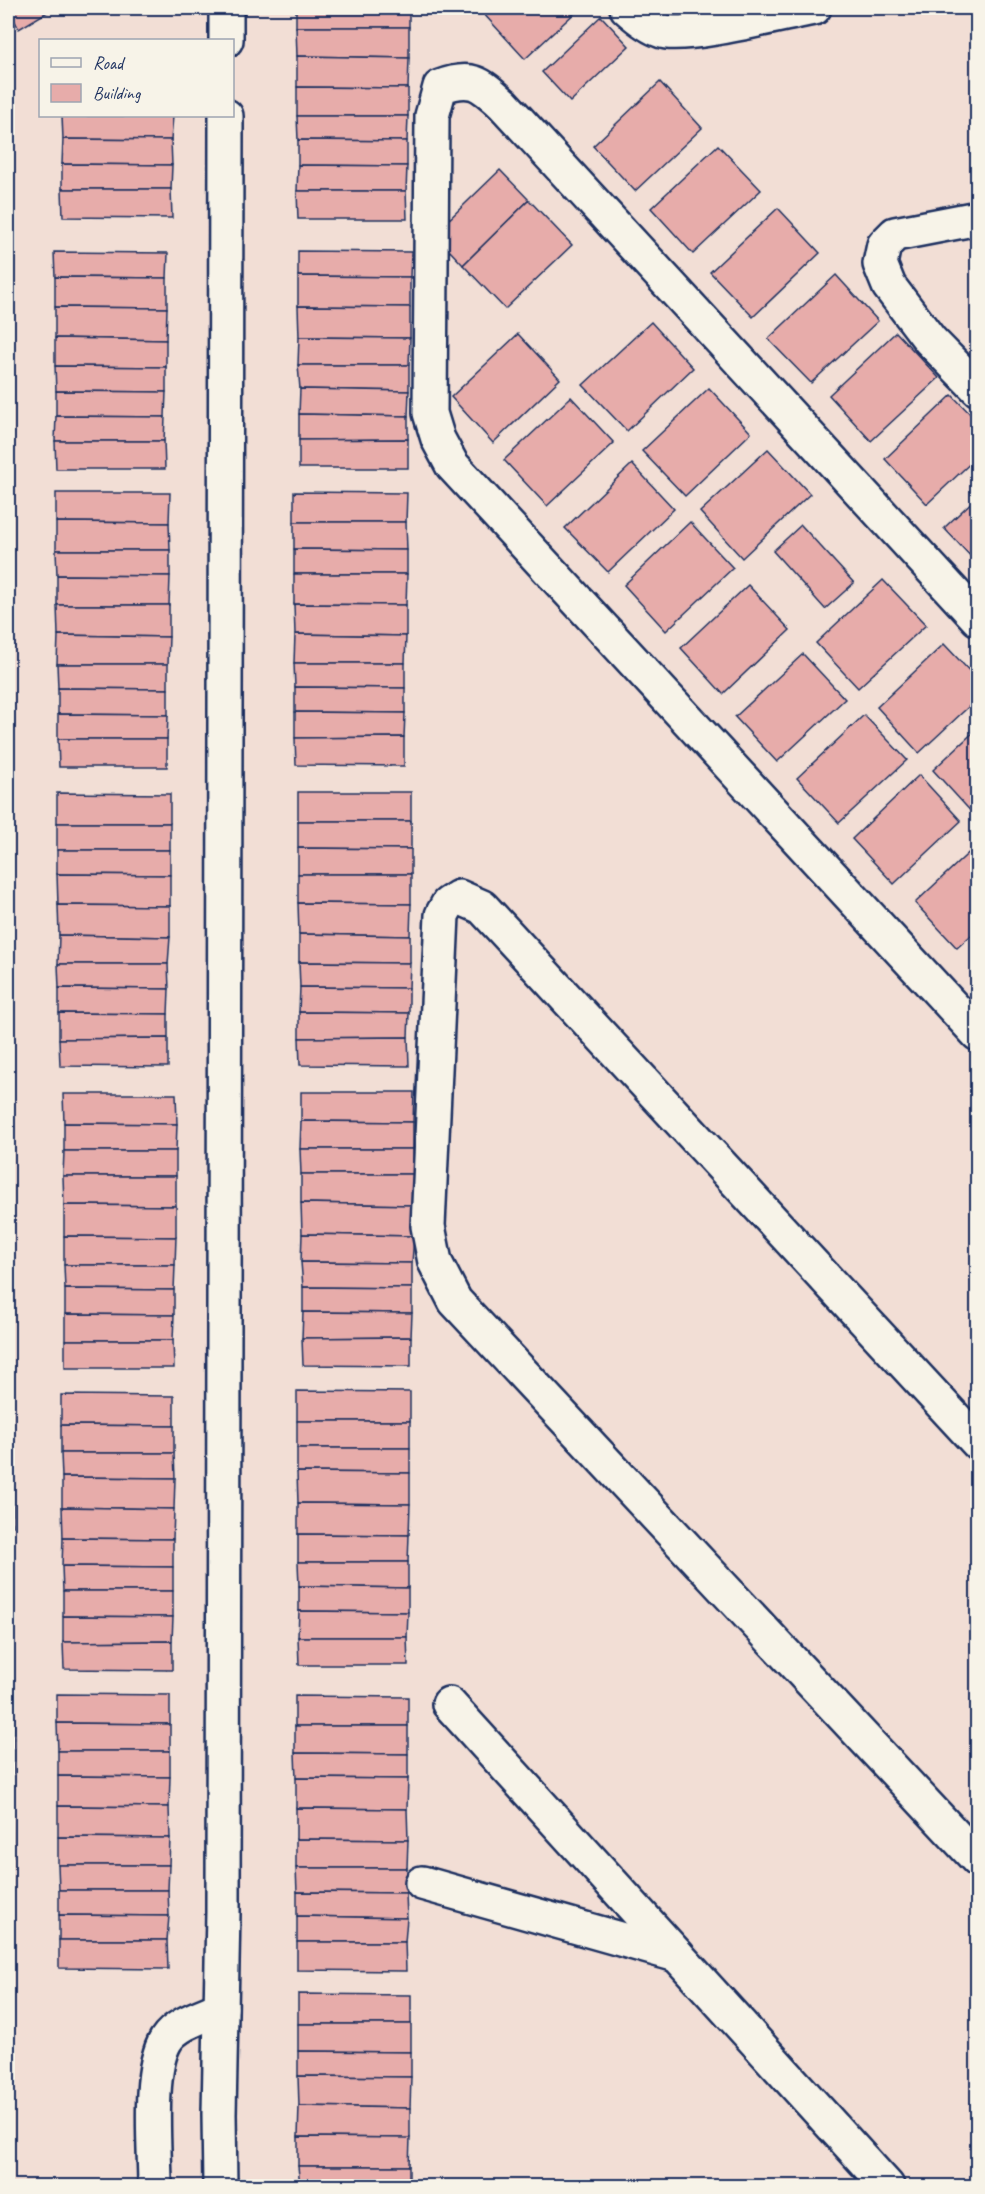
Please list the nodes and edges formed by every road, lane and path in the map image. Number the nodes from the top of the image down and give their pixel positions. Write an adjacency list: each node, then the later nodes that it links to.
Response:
1 (226, 8): 4 (street)
2 (627, 8): 3 (street)
3 (814, 8)
4 (226, 39)
5 (226, 117): 15 (street)
6 (978, 218): 7 (street)
7 (978, 389)
8 (978, 620): 9 (street)
9 (978, 1034)
10 (978, 1443): 12 (street)
11 (449, 1704): 14 (street)
12 (978, 1860)
13 (422, 1883): 14 (street)
14 (677, 1955): 18 (street)
15 (221, 2008): 16 (street); 17 (street)
16 (155, 2187)
17 (220, 2187)
18 (888, 2187)

